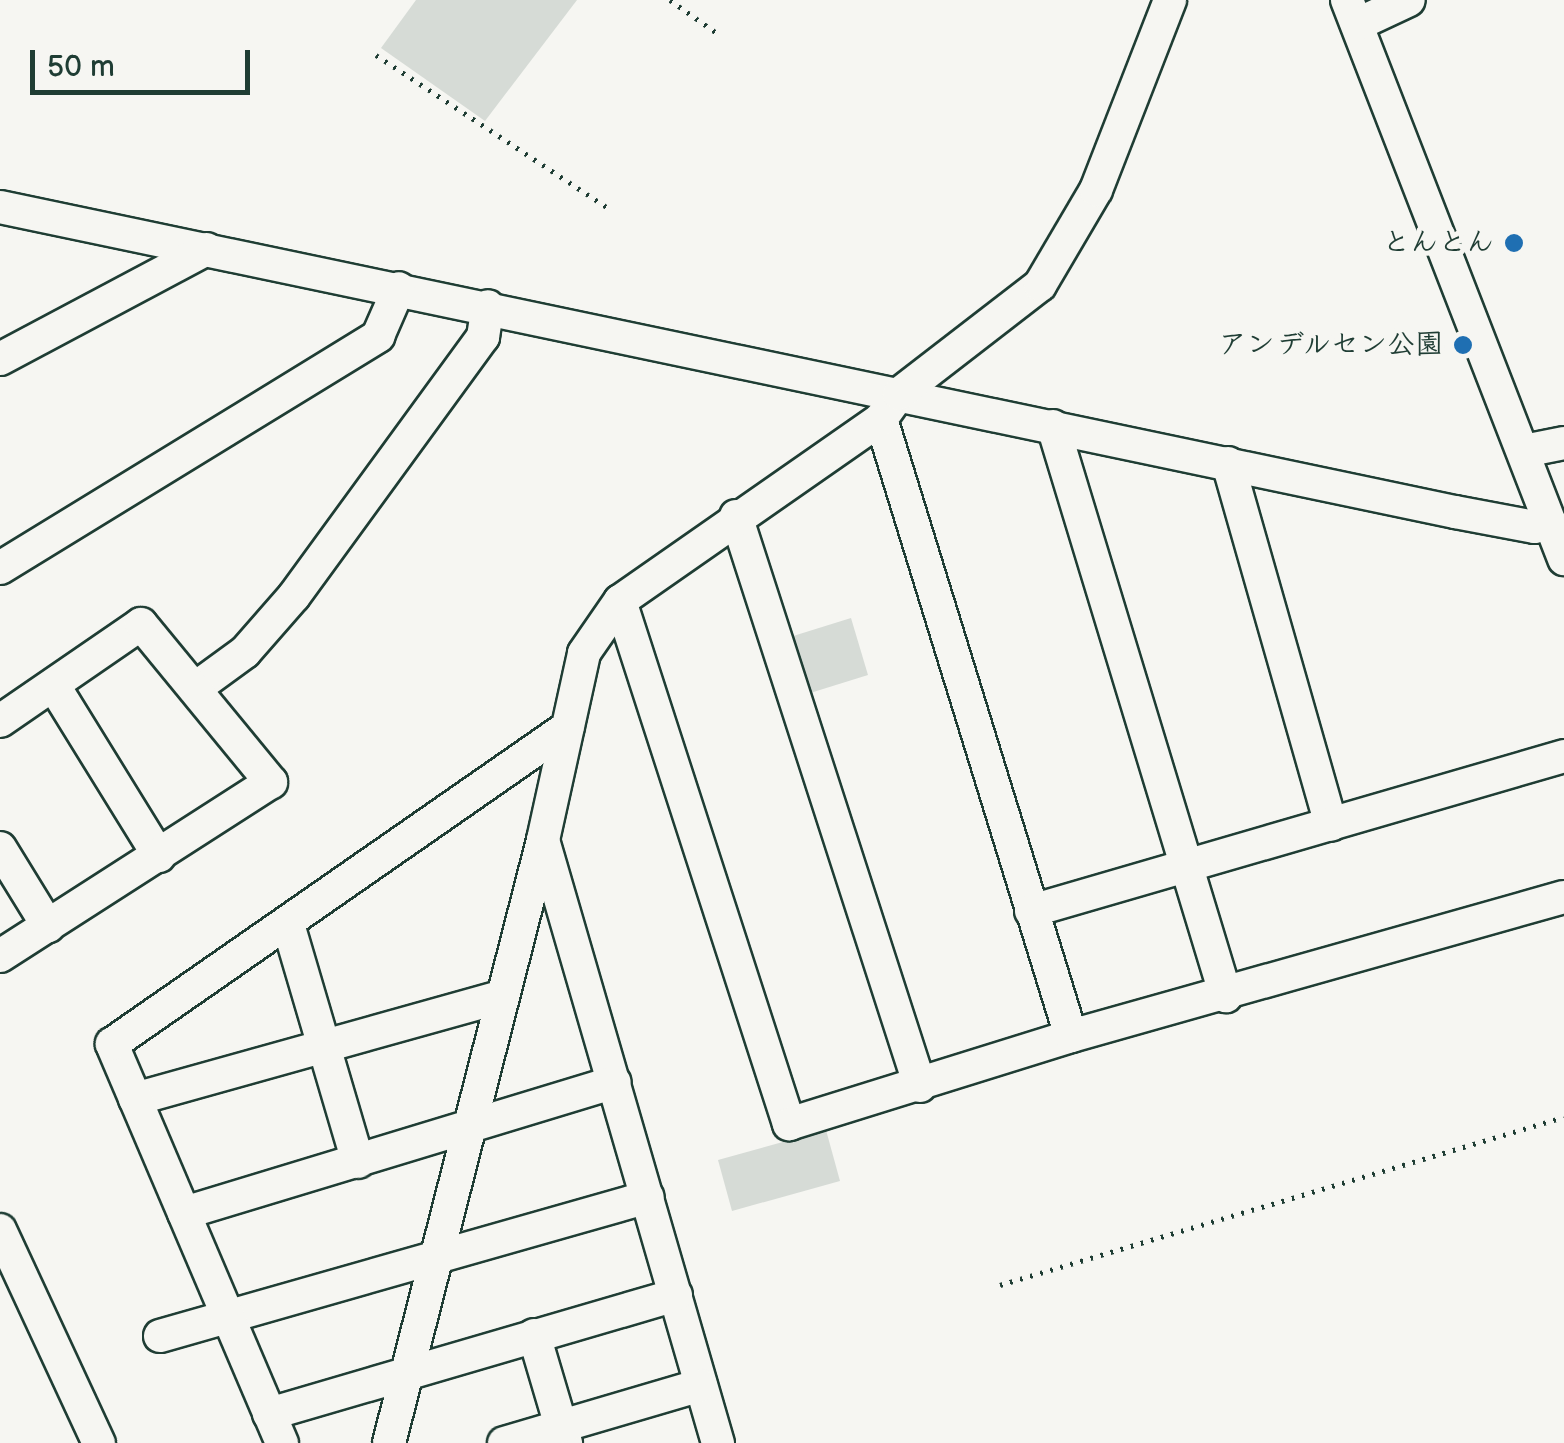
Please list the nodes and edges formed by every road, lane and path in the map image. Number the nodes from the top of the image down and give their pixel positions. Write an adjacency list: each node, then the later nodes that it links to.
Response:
1 (670, 0): 5 (path)
2 (1170, 0): 13 (street)
3 (1409, 0): 4 (street)
4 (1352, 12): 16 (street)
5 (721, 36)
6 (376, 56): 8 (path)
7 (0, 207): 9 (street)
8 (608, 208)
9 (207, 249): 10 (street); 12 (street)
10 (399, 288): 11 (street); 21 (street)
11 (488, 306): 13 (street); 24 (street)
12 (0, 359)
13 (890, 406): 14 (street); 18 (street); 34 (street)
14 (1053, 426): 17 (street); 32 (street)
15 (1564, 443): 16 (street)
16 (1524, 450): 19 (street)
17 (1228, 463): 19 (street); 28 (street)
18 (736, 516): 22 (street); 43 (street)
19 (1551, 523): 20 (street)
20 (1564, 559)
21 (0, 568)
22 (620, 601): 26 (street); 43 (street)
23 (54, 686): 24 (street); 25 (street); 31 (street)
24 (197, 688): 31 (street)
25 (0, 720)
26 (568, 727): 29 (street); 35 (street)
27 (1564, 756): 28 (street)
28 (1331, 825): 32 (street)
29 (543, 840): 38 (street); 42 (street)
30 (0, 848): 36 (street)
31 (159, 856): 36 (street)
32 (1186, 866): 34 (street); 39 (street)
33 (1564, 897): 39 (street)
34 (1031, 911): 40 (street)
35 (288, 924): 41 (street); 44 (street)
36 (48, 926): 37 (street)
37 (0, 956)
38 (503, 996): 41 (street); 46 (street)
39 (1226, 996): 40 (street)
40 (1071, 1036): 43 (street)
41 (326, 1046): 44 (street); 47 (street)
42 (615, 1082): 46 (street); 48 (street)
43 (920, 1086)
44 (135, 1099): 49 (street)
45 (1564, 1117): 52 (path)
46 (469, 1128): 47 (street); 51 (street)
47 (358, 1162): 49 (street)
48 (648, 1197): 51 (street); 53 (street)
49 (184, 1213): 54 (street)
50 (0, 1230): 61 (street)
51 (437, 1252): 54 (street); 57 (street)
52 (1000, 1285)
53 (676, 1295): 55 (street); 58 (street)
54 (228, 1317): 56 (street); 59 (street)
55 (534, 1335): 57 (street); 60 (street)
56 (160, 1336)
57 (407, 1371): 59 (street); 62 (street)
58 (702, 1385): 60 (street); 64 (street)
59 (276, 1428)
60 (563, 1434): 63 (street)
61 (99, 1443)
62 (389, 1443)
63 (504, 1443)
64 (718, 1443)

